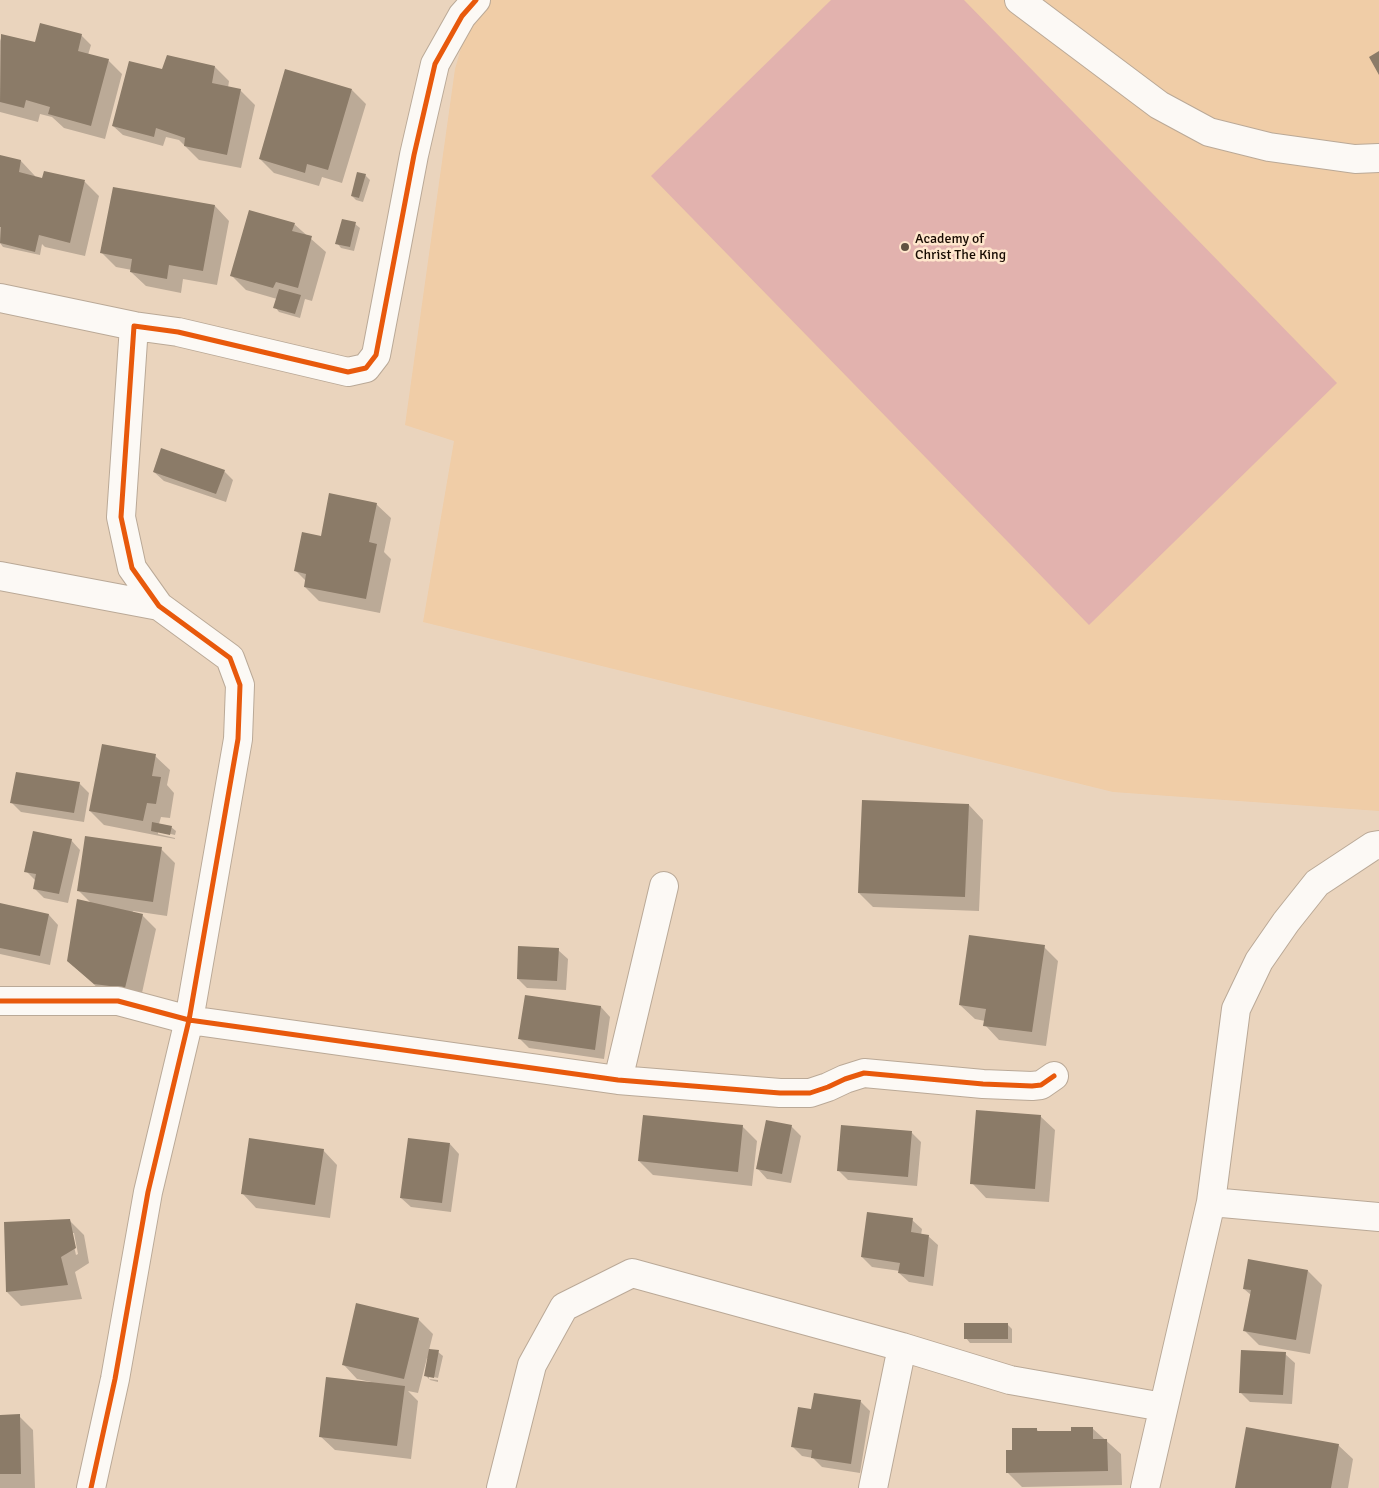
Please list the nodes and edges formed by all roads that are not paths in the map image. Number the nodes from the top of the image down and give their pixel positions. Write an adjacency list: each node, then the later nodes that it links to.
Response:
1 (476, 0): 5 (street)
2 (1019, 0): 3 (street)
3 (1379, 158)
4 (0, 298): 5 (street)
5 (134, 326): 7 (street)
6 (0, 576): 7 (street)
7 (159, 606): 11 (street)
8 (1379, 845): 14 (street)
9 (664, 886): 13 (street)
10 (0, 1001): 11 (street)
11 (189, 1020): 13 (street); 18 (street)
12 (1054, 1076): 13 (street)
13 (618, 1080)
14 (1211, 1202): 15 (street); 17 (street)
15 (1379, 1217)
16 (902, 1347): 17 (street); 19 (street); 20 (street)
17 (1163, 1408): 21 (street)
18 (91, 1488)
19 (501, 1488)
20 (872, 1488)
21 (1145, 1488)

